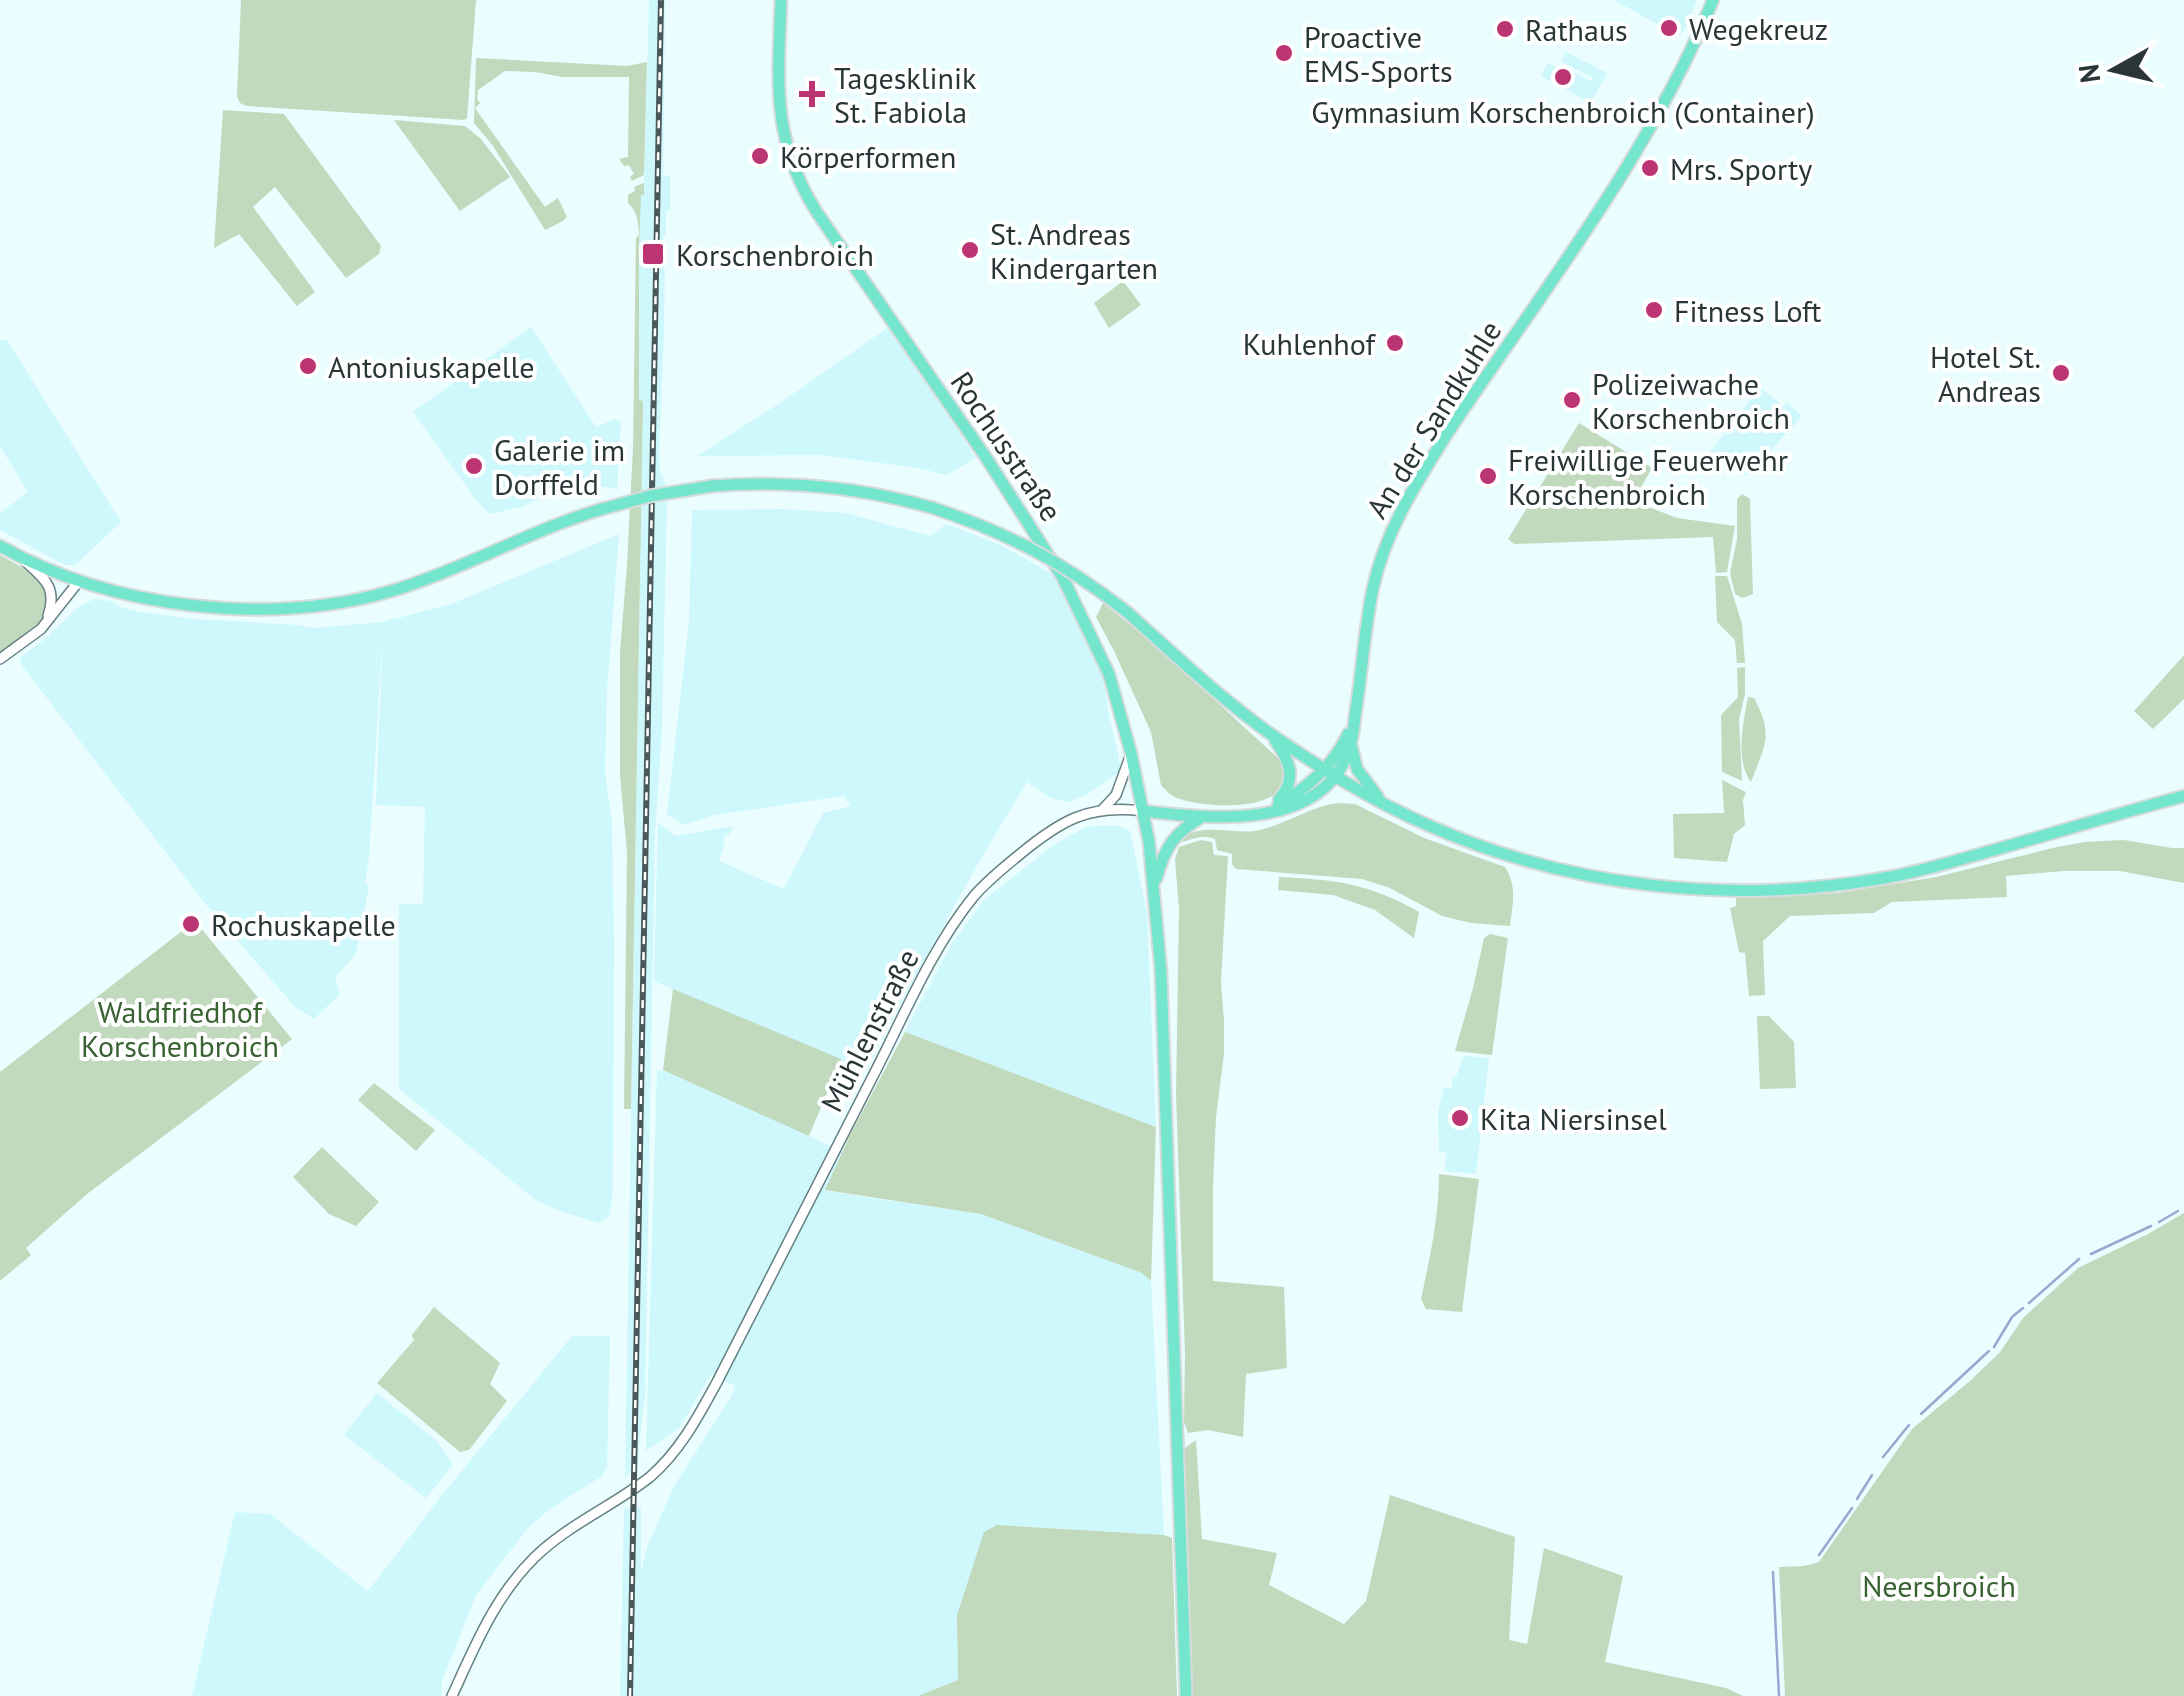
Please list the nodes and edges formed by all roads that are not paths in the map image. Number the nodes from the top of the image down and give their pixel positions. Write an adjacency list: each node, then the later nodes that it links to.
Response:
1 (781, 0): 11 (main road, Rochusstraße)
2 (1713, 0): 8 (main road, An der Sandkuhle)
3 (0, 546): 4 (main road)
4 (24, 559): 5 (main road); 6 (street)
5 (79, 581): 6 (street); 9 (main road, bridge)
6 (46, 624): 7 (street)
7 (0, 659)
8 (1356, 709): 10 (main road, An der Sandkuhle); 12 (main road, An der Sandkuhle)
9 (1271, 734): 12 (main road); 17 (main road)
10 (1351, 744): 12 (main road, An der Sandkuhle); 14 (main road)
11 (1131, 753): 15 (street); 16 (main road, Rochusstraße)
12 (1330, 773): 14 (main road); 17 (main road, Mühlenstraße)
13 (2184, 796): 14 (main road)
14 (1384, 804)
15 (1103, 809): 16 (street, Mühlenstraße); 20 (street, Mühlenstraße)
16 (1143, 810): 18 (main road, Mühlenstraße); 19 (main road, Rochusstraße)
17 (1266, 812): 18 (main road, Mühlenstraße)
18 (1202, 817): 19 (main road)
19 (1154, 895): 21 (main road, Rochusstraße)
20 (452, 1696)
21 (1186, 1696)

